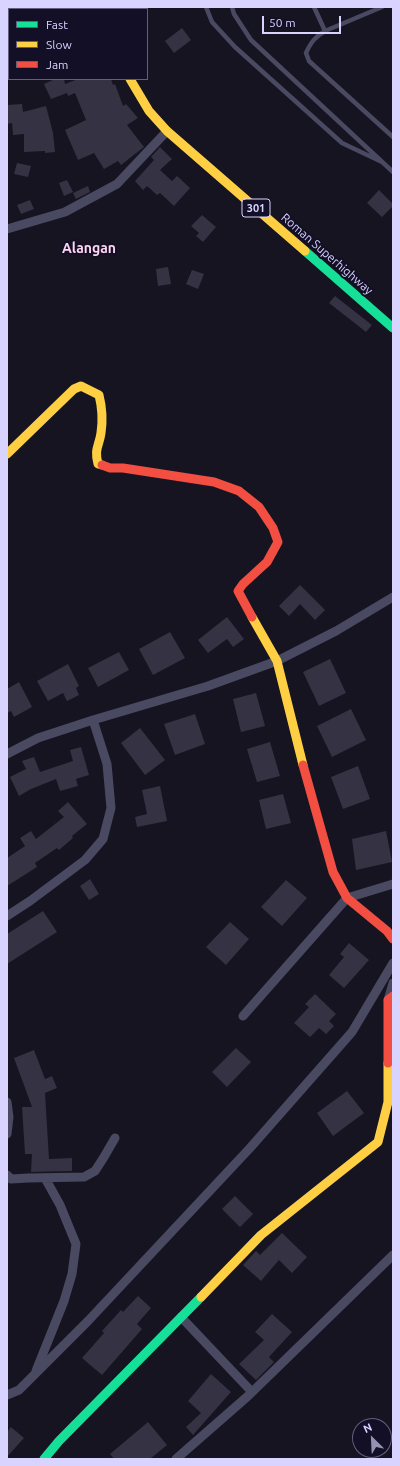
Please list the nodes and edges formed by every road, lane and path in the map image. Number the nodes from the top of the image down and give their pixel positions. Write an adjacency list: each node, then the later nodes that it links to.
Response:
1 (206, 7): 9 (lane)
2 (232, 7): 9 (lane)
3 (314, 7): 5 (lane)
4 (382, 7): 5 (lane)
5 (325, 31): 8 (lane)
6 (131, 80): 7 (street, Roman Superhighway / 301)
7 (167, 131): 11 (street); 12 (street, Roman Superhighway / 301)
8 (393, 137)
9 (382, 162): 10 (lane)
10 (393, 172)
11 (7, 229)
12 (393, 328)
13 (7, 454): 15 (street)
14 (393, 597): 15 (street)
15 (277, 661): 16 (street); 19 (street)
16 (93, 720): 17 (street); 20 (street)
17 (7, 754)
18 (393, 884): 19 (street)
19 (347, 898): 21 (street); 26 (street)
20 (7, 916)
21 (393, 939)
22 (393, 963): 23 (street)
23 (387, 974): 24 (street); 35 (street)
24 (393, 982): 25 (street)
25 (390, 998): 28 (street)
26 (243, 1016)
27 (7, 1102): 29 (street)
28 (390, 1104): 34 (street)
29 (7, 1134)
30 (114, 1138): 32 (street)
31 (7, 1175): 32 (street)
32 (45, 1178): 35 (street)
33 (393, 1255): 36 (street)
34 (181, 1318): 36 (street); 38 (street)
35 (34, 1375): 37 (street)
36 (252, 1392): 39 (street)
37 (7, 1395)
38 (44, 1459)
39 (176, 1459)

